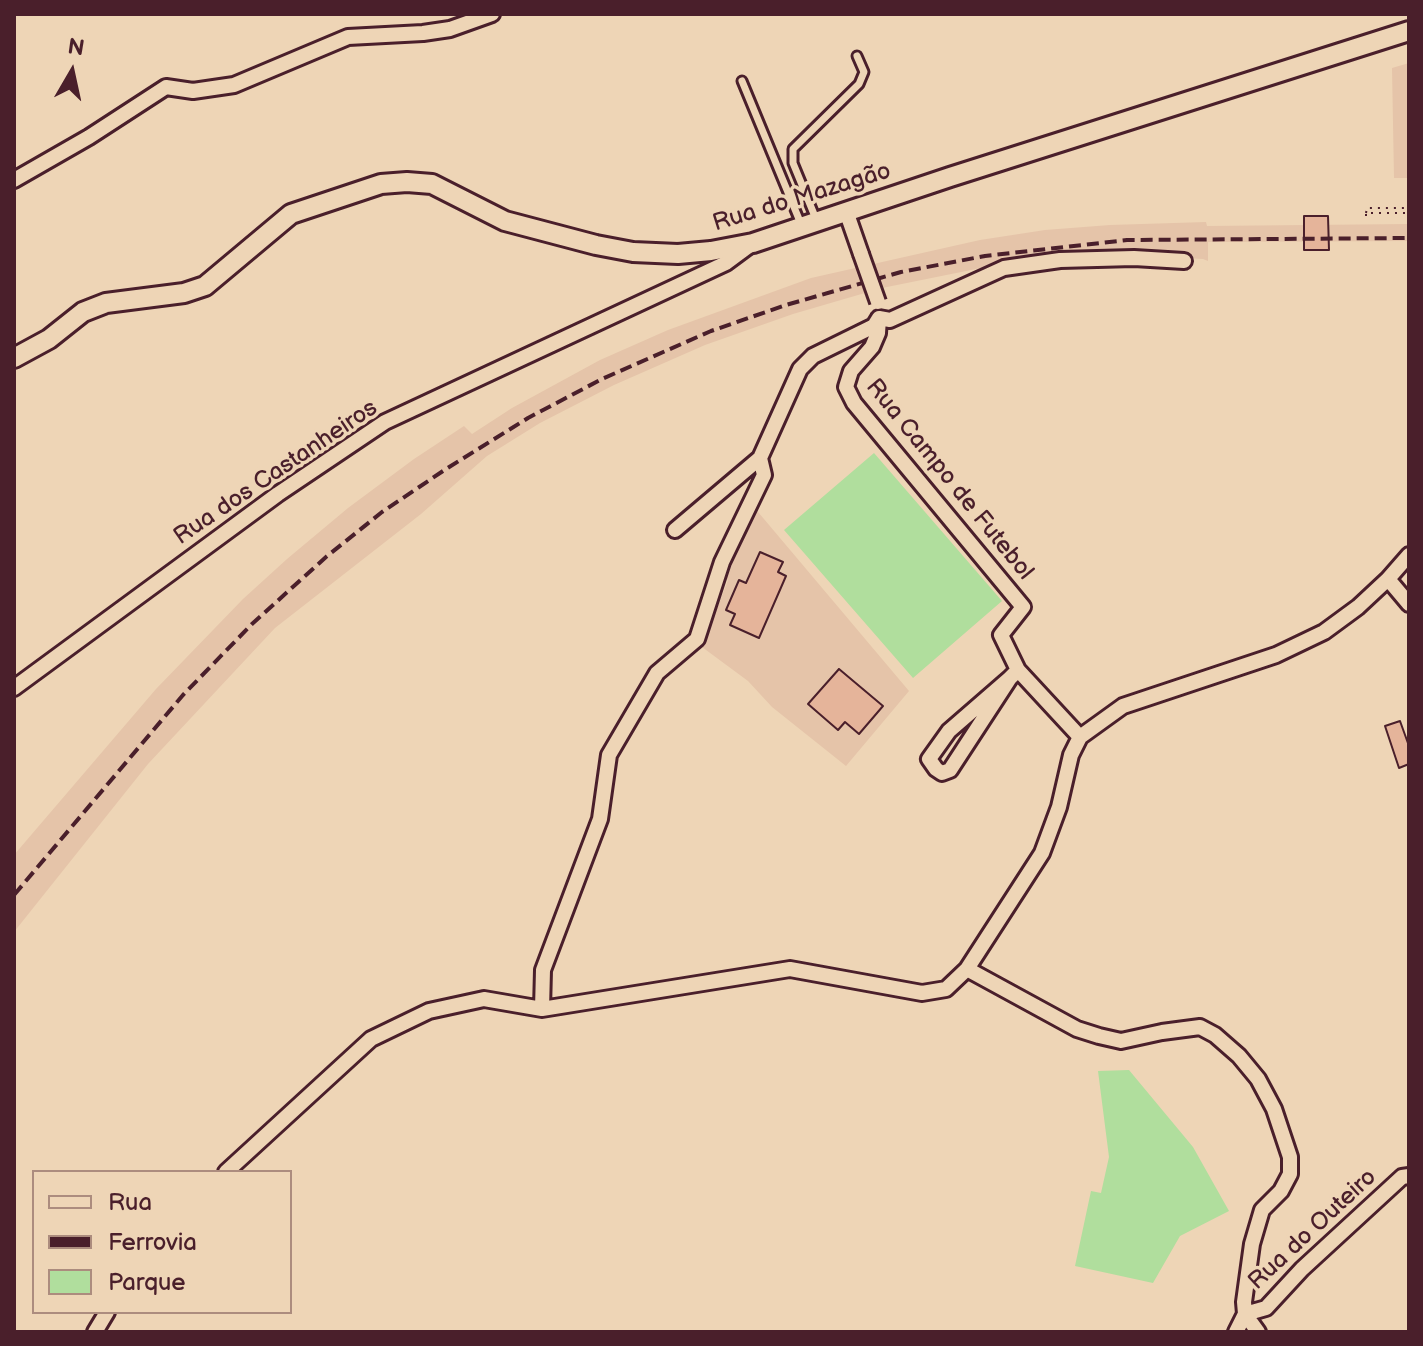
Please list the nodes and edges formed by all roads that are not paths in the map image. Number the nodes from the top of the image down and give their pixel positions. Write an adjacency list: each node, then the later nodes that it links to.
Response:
1 (492, 14): 5 (street)
2 (1409, 31): 6 (street, Rua do Mazagão)
3 (857, 56): 7 (lane)
4 (742, 81): 7 (lane)
5 (14, 180)
6 (846, 211): 7 (street, Rua do Mazagão); 10 (street, bridge)
7 (810, 224): 8 (street, Rua do Mazagão)
8 (753, 243): 11 (street, Rua do Mazagão); 18 (street, Rua dos Castanheiros)
9 (1184, 261): 10 (street)
10 (879, 318): 12 (street); 17 (street, Rua Campo de Futebol)
11 (14, 358)
12 (760, 458): 13 (street); 21 (street)
13 (675, 530)
14 (1409, 555): 15 (street)
15 (1388, 579): 16 (street); 19 (street)
16 (1409, 604)
17 (1014, 674): 17 (street); 19 (street, Rua Campo de Futebol)
18 (14, 688)
19 (1080, 737): 20 (street)
20 (967, 969): 21 (street); 25 (street)
21 (542, 1009): 22 (street)
22 (228, 1170)
23 (1409, 1176): 25 (street, Rua do Outeiro)
24 (106, 1314): 26 (street)
25 (1245, 1314): 27 (street); 28 (street)
26 (95, 1332)
27 (1236, 1332)
28 (1258, 1332)

